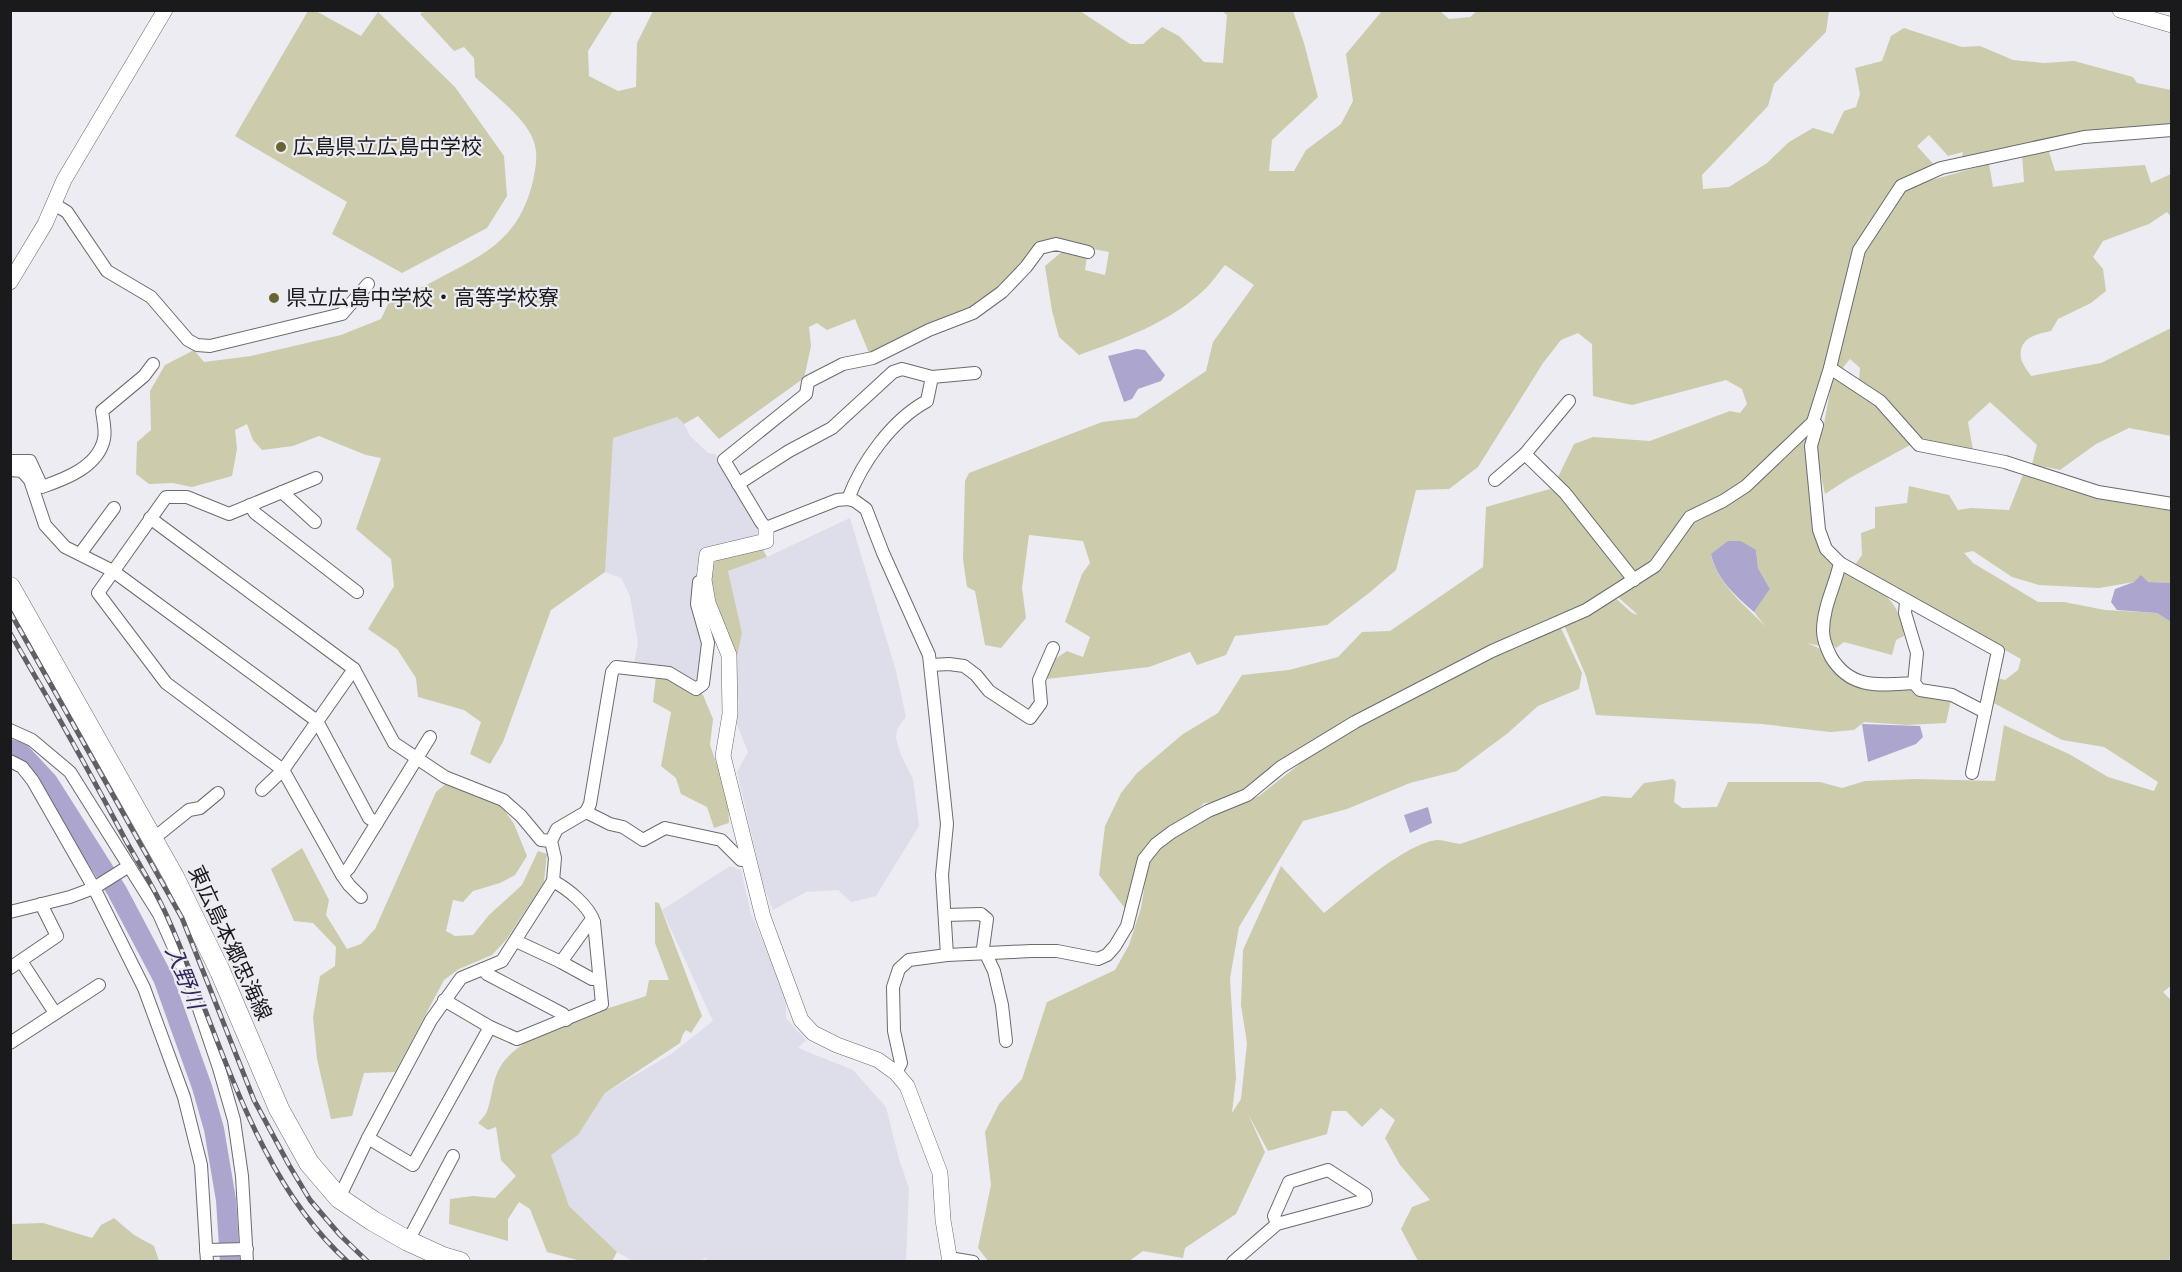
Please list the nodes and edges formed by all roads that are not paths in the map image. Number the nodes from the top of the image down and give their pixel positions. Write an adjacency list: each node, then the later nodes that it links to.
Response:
1 (165, 10): 5 (street)
2 (2121, 10): 3 (street)
3 (2172, 25)
4 (2172, 130): 10 (street)
5 (54, 204): 7 (street); 8 (street)
6 (1088, 252): 20 (street)
7 (10, 282)
8 (368, 284)
9 (153, 364): 16 (street)
10 (1830, 368): 14 (street); 23 (street)
11 (975, 372): 12 (street)
12 (932, 377): 20 (street); 22 (street)
13 (1569, 401): 15 (street)
14 (1813, 422): 30 (street); 33 (street)
15 (1526, 454): 19 (street); 33 (street)
16 (10, 461)
17 (10, 470): 29 (street)
18 (316, 478): 21 (street)
19 (1495, 480)
20 (738, 484): 28 (street)
21 (282, 492): 24 (street); 27 (street)
22 (848, 499): 28 (street); 38 (street)
23 (2172, 504)
24 (250, 505): 26 (street); 35 (street)
25 (114, 508): 29 (street)
26 (150, 518): 31 (street); 39 (street)
27 (315, 522)
28 (766, 528): 32 (street)
29 (80, 554): 31 (street)
30 (1840, 563): 36 (street); 40 (street)
31 (113, 571): 42 (street); 47 (street)
32 (704, 580): 51 (street); 55 (street)
33 (1634, 580): 66 (street)
34 (10, 587): 53 (main road, 東広島本郷忠海線)
35 (357, 592)
36 (1906, 601): 40 (street); 41 (street)
37 (1053, 648): 38 (street)
38 (931, 665): 63 (street)
39 (354, 669): 42 (street); 45 (street)
40 (1914, 683): 41 (street)
41 (1985, 712): 48 (street)
42 (317, 721): 47 (street); 52 (street)
43 (10, 730): 56 (street)
44 (430, 737): 45 (street)
45 (415, 759): 52 (street); 54 (street)
46 (10, 761): 59 (street)
47 (283, 770): 49 (street); 57 (street)
48 (1972, 773)
49 (262, 790)
50 (218, 793): 53 (street)
51 (586, 812): 54 (street); 55 (street)
52 (377, 823): 57 (street)
53 (153, 839): 82 (main road, 東広島本郷忠海線)
54 (551, 841): 58 (street)
55 (748, 859): 79 (street)
56 (129, 866): 59 (street); 85 (street)
57 (342, 875): 60 (street)
58 (553, 881): 64 (street); 65 (street)
59 (94, 888): 61 (street); 86 (street)
60 (361, 897)
61 (41, 904): 62 (street); 69 (street)
62 (10, 912)
63 (945, 915): 66 (street); 67 (street)
64 (594, 922): 68 (street); 71 (street)
65 (516, 940): 68 (street); 70 (street)
66 (985, 953): 67 (street); 77 (street)
67 (947, 955): 79 (street)
68 (561, 962): 71 (street)
69 (16, 964): 74 (street)
70 (483, 969): 73 (street); 75 (street)
71 (599, 979): 75 (street)
72 (99, 985): 74 (street)
73 (444, 1000): 76 (street); 80 (street)
74 (55, 1013): 78 (street)
75 (566, 1020): 76 (street)
76 (490, 1027): 80 (street)
77 (1006, 1041)
78 (10, 1043)
79 (897, 1073): 87 (street)
80 (368, 1138): 82 (street)
81 (453, 1156): 84 (street)
82 (339, 1198): 84 (main road, 東広島本郷忠海線)
83 (1277, 1224): 83 (street); 90 (street)
84 (408, 1241): 88 (main road, 東広島本郷忠海線)
85 (247, 1255): 86 (street)
86 (207, 1256)
87 (949, 1260): 89 (street)
88 (460, 1262)
89 (973, 1262)
90 (1233, 1262)

